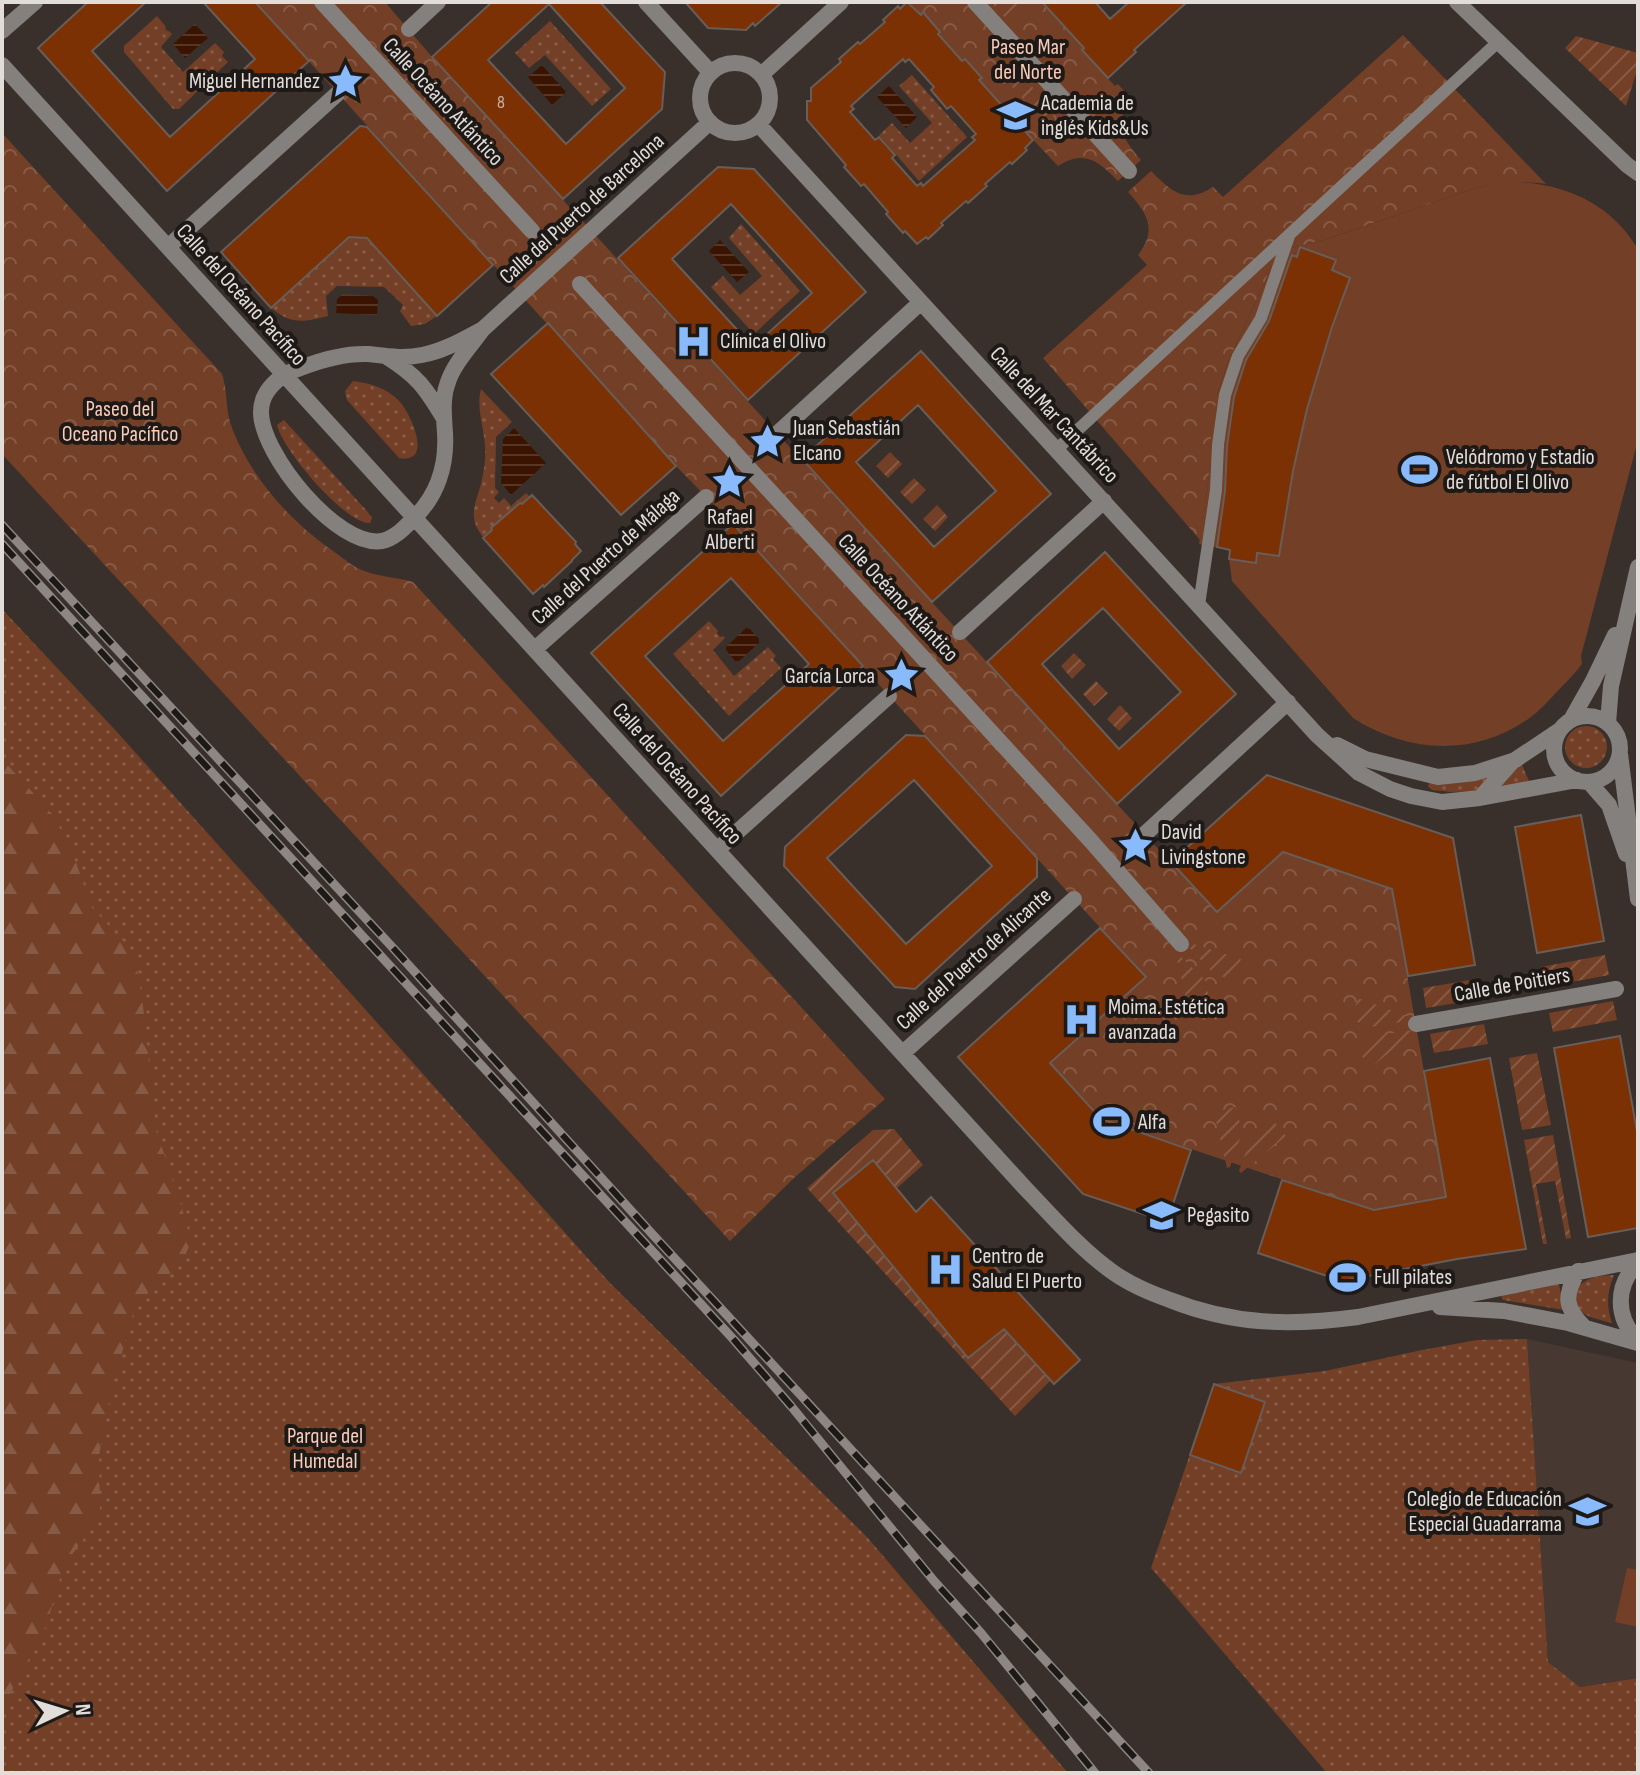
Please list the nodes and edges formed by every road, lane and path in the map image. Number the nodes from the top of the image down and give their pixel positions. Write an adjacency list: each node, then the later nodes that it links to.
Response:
1 (35, 2): 9 (street)
2 (322, 2): 19 (street, Calle Océano Atlántico)
3 (438, 2): 8 (street)
4 (646, 2): 12 (street)
5 (841, 2): 13 (street)
6 (975, 2): 17 (street)
7 (1460, 3): 10 (street)
8 (409, 29)
9 (2, 31)
10 (1498, 42): 18 (street); 20 (lane)
11 (2, 65): 21 (street, Calle del Océano Pacífico)
12 (711, 73): 13 (street); 15 (street)
13 (761, 75): 16 (street)
14 (337, 94): 21 (street)
15 (710, 122): 16 (street); 24 (street, Calle del Puerto de Barcelona)
16 (759, 125): 23 (street, Calle del Mar Cantábrico)
17 (1129, 171)
18 (1634, 173)
19 (532, 231)
20 (1290, 234): 29 (lane); 35 (lane)
21 (168, 247): 26 (street, Calle del Océano Pacífico)
22 (580, 284): 51 (street, Calle Océano Atlántico)
23 (921, 302): 28 (street); 29 (street, Calle del Mar Cantábrico)
24 (483, 329): 25 (street, Calle del Puerto de Barcelona); 27 (street, Calle del Puerto de Barcelona)
25 (387, 357): 26 (street, Calle del Puerto de Barcelona); 27 (street)
26 (284, 374): 32 (street, Calle del Océano Pacífico); 32 (street, Calle del Puerto de Barcelona)
27 (444, 419): 32 (street, Calle del Puerto de Barcelona)
28 (778, 433)
29 (1056, 450): 31 (street, Calle del Mar Cantábrico)
30 (706, 497): 37 (street, Calle del Puerto de Málaga)
31 (1104, 501): 35 (street, Calle del Mar Cantábrico); 36 (street)
32 (415, 518): 37 (street, Calle del Océano Pacífico)
33 (1638, 567): 34 (street)
34 (1628, 604): 40 (street); 41 (street)
35 (1199, 605): 39 (street, Calle del Mar Cantábrico)
36 (960, 632)
37 (535, 649): 48 (street, Calle del Océano Pacífico)
38 (889, 696): 48 (street)
39 (1288, 702): 42 (street, Calle del Mar Cantábrico); 47 (street)
40 (1608, 723): 41 (street); 43 (street)
41 (1565, 725): 44 (street, Calle del Mar Cantábrico); 45 (street)
42 (1317, 735): 44 (street, Calle del Mar Cantábrico); 46 (street, Calle del Mar Cantábrico)
43 (1620, 751): 45 (street); 49 (street)
44 (1515, 760): 46 (street, Calle del Mar Cantábrico)
45 (1583, 781): 46 (street, Calle del Mar Cantábrico); 49 (street)
46 (1480, 798)
47 (1145, 834)
48 (717, 850): 54 (street, Calle del Océano Pacífico)
49 (1637, 892)
50 (1074, 899): 54 (street, Calle del Puerto de Alicante)
51 (1181, 944)
52 (1616, 989): 53 (street, Calle de Poitiers)
53 (1416, 1024)
54 (904, 1052): 57 (street, Calle del Océano Pacífico)
55 (1638, 1262): 56 (street, Calle del Océano Pacífico); 59 (street)
56 (1578, 1271): 57 (street, Calle del Océano Pacífico); 58 (street)
57 (1418, 1305): 58 (street, Calle del Océano Pacífico)
58 (1585, 1328): 59 (street, Calle del Océano Pacífico)
59 (1638, 1342)

